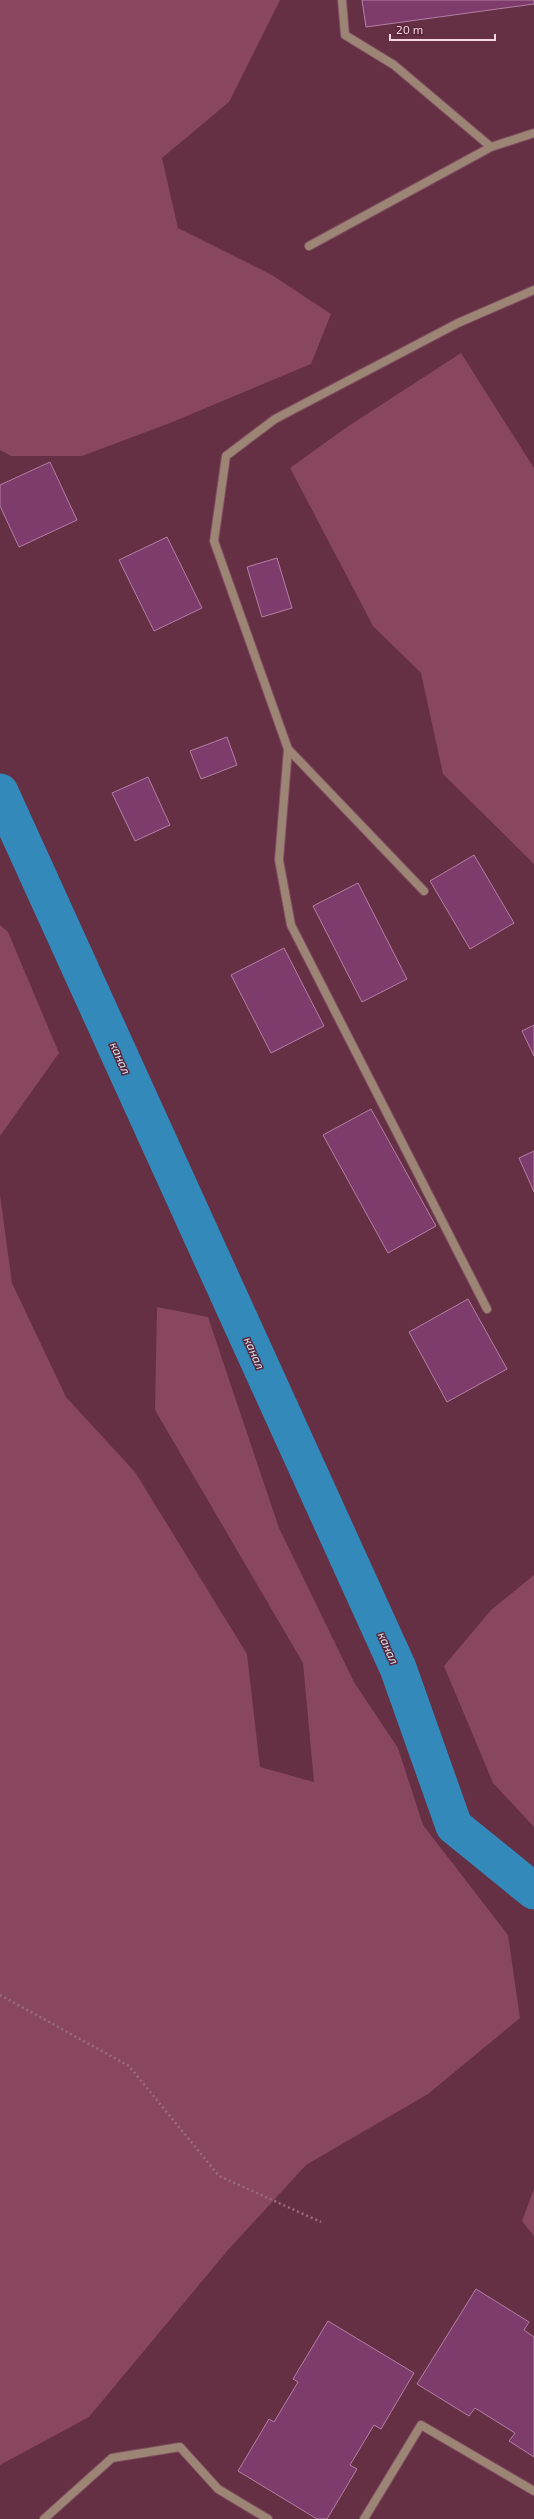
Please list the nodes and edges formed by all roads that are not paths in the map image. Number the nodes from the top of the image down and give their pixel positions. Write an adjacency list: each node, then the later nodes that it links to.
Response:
1 (342, 0): 3 (lane)
2 (534, 133): 3 (lane)
3 (491, 146): 4 (lane)
4 (309, 246)
5 (534, 290): 6 (lane)
6 (288, 749): 7 (lane); 8 (lane)
7 (424, 892)
8 (487, 1309)
9 (534, 2491): 12 (lane)
10 (44, 2519): 11 (lane)
11 (268, 2519)
12 (364, 2519)

